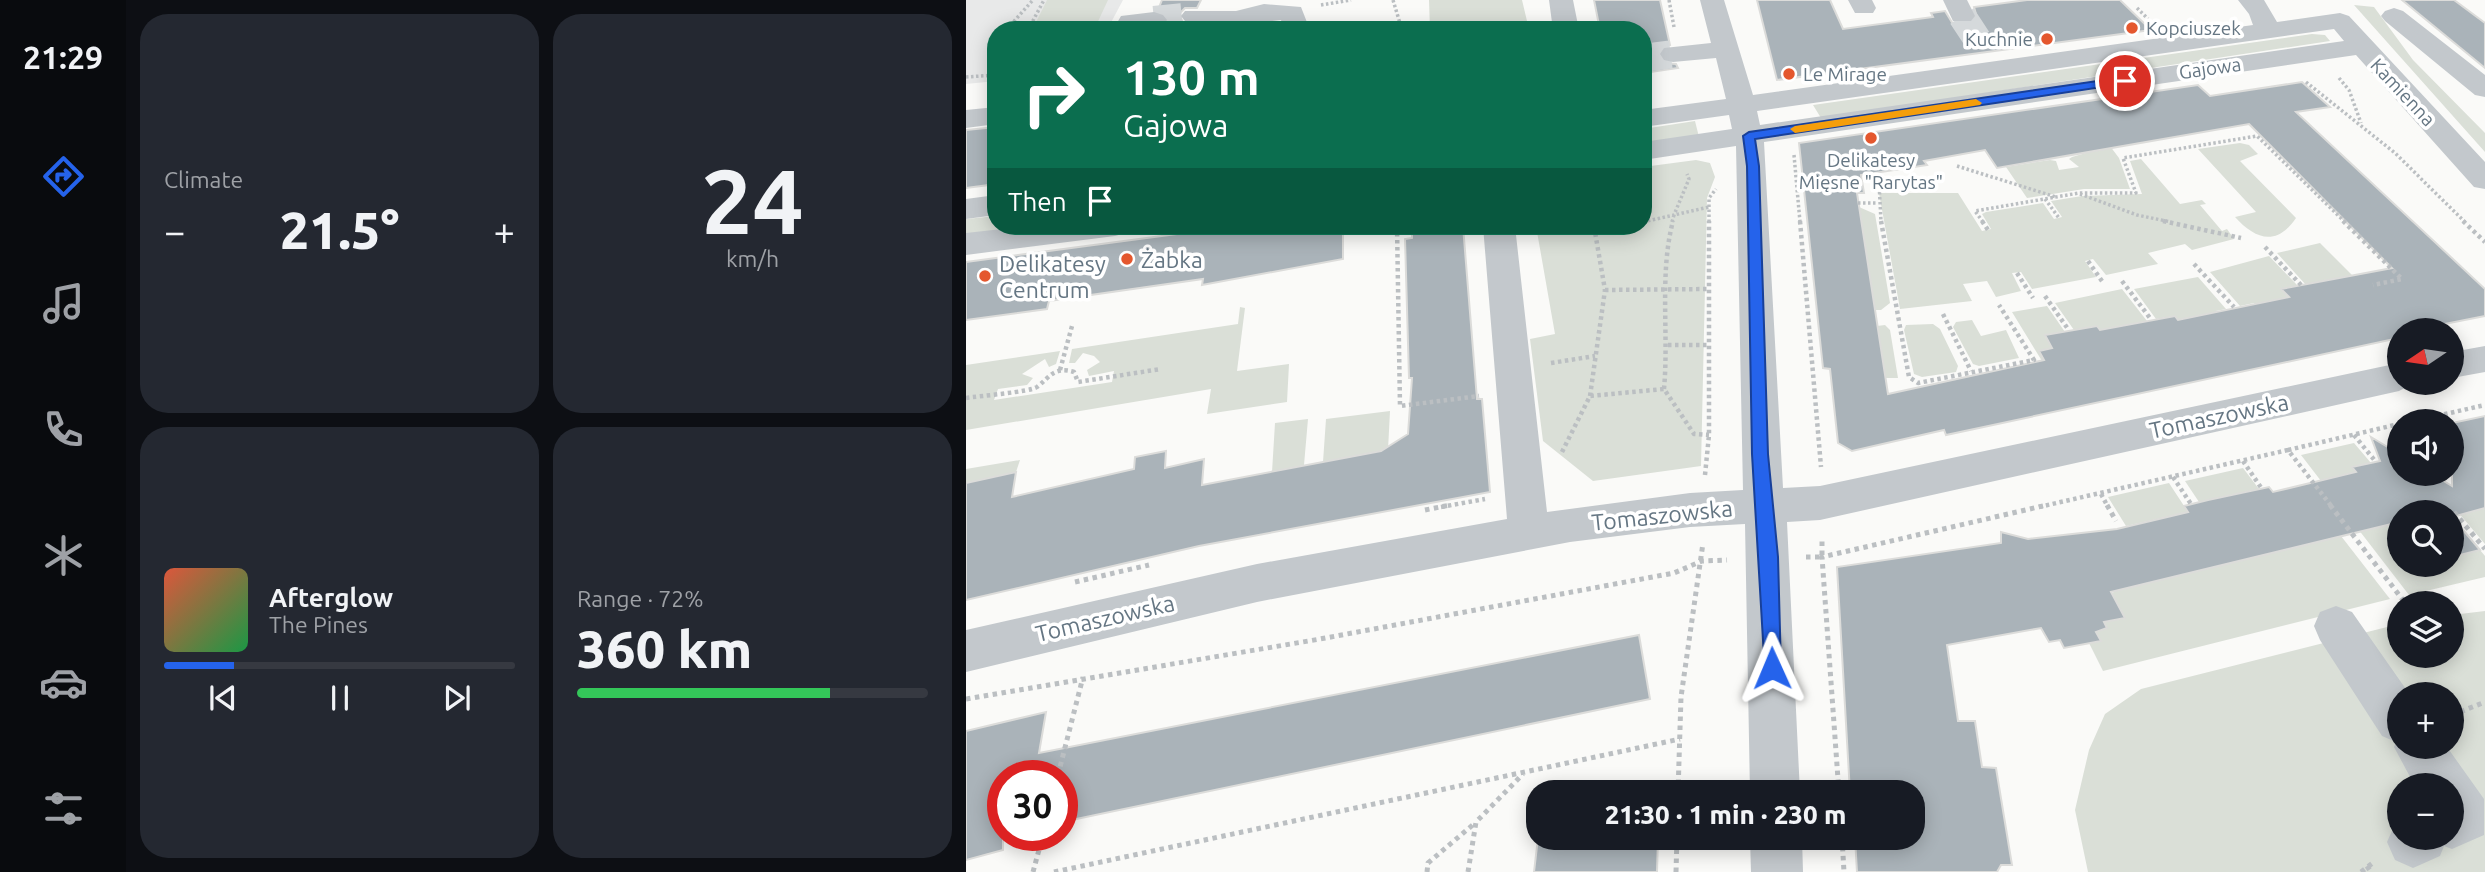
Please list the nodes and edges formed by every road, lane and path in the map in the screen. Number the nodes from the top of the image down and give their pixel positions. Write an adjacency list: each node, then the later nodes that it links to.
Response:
1 (1033, 0): 13 (path)
2 (1044, 0): 14 (path)
3 (1351, 0): 11 (path)
4 (1392, 0): 19 (path)
5 (1561, 0): 20 (street)
6 (1712, 0): 23 (street)
7 (2250, 0): 21 (street)
8 (2333, 10): 21 (street, Gajowa); 22 (street, Kamienna)
9 (1194, 16): 16 (street)
10 (2394, 16): 29 (street)
11 (1322, 17)
12 (1154, 20): 15 (street)
13 (1013, 21)
14 (1033, 21)
15 (1142, 21)
16 (1219, 21)
17 (1242, 21): 18 (street)
18 (1294, 21)
19 (1399, 21)
20 (1564, 21)
21 (2267, 31): 33 (street, Gajowa)
22 (2362, 46): 33 (street, Gajowa); 40 (street, Kamienna)
23 (1726, 49): 24 (street); 33 (street)
24 (1673, 54)
25 (2335, 73): 34 (path)
26 (987, 75): 28 (path)
27 (2298, 75): 34 (path)
28 (966, 77)
29 (2485, 89)
30 (987, 117): 31 (street)
31 (966, 119)
32 (1652, 119): 33 (street, Gajowa)
33 (1745, 120): 35 (street, Gajowa); 109 (street)
34 (2361, 123): 61 (path)
35 (1652, 148)
36 (1794, 149): 47 (path)
37 (1957, 166): 43 (path)
38 (1724, 178): 50 (path)
39 (1689, 179): 52 (path)
40 (2485, 180)
41 (1879, 182): 46 (path)
42 (2079, 193): 43 (path); 60 (path); 70 (path)
43 (2057, 197): 44 (path)
44 (2045, 199): 53 (path); 55 (path)
45 (1858, 203): 46 (path)
46 (1878, 203): 88 (path)
47 (1797, 204): 48 (path); 103 (path)
48 (1806, 204)
49 (987, 206): 51 (street)
50 (1709, 206): 52 (path); 71 (path)
51 (966, 209)
52 (1674, 215): 54 (path); 73 (path)
53 (2059, 218)
54 (1652, 220)
55 (1988, 230)
56 (1040, 235): 62 (street)
57 (1397, 235): 91 (path)
58 (1500, 235): 112 (street)
59 (1596, 235): 72 (path)
60 (2241, 238)
61 (2485, 242)
62 (966, 244)
63 (2265, 247): 69 (path)
64 (2088, 261): 68 (path)
65 (2194, 264): 77 (path)
66 (2017, 273): 75 (path)
67 (2122, 281): 79 (path)
68 (2104, 284)
69 (2301, 285)
70 (2373, 285)
71 (1710, 289): 73 (path); 83 (path)
72 (1605, 290): 73 (path); 92 (path)
73 (1669, 290): 82 (path)
74 (2045, 296): 81 (path)
75 (2033, 298)
76 (1999, 305): 88 (path)
77 (2234, 307)
78 (1943, 314): 88 (path)
79 (2150, 318)
80 (1072, 326): 87 (path)
81 (2068, 329)
82 (1668, 345): 83 (path); 90 (path)
83 (1710, 345): 97 (path)
84 (2485, 359): 85 (street)
85 (2464, 363)
86 (1161, 369): 87 (path)
87 (1060, 370): 93 (path)
88 (1971, 371)
89 (2387, 380): 109 (street, Tomaszowska)
90 (1664, 389): 92 (path); 97 (path)
91 (1493, 394)
92 (1590, 396): 100 (path)
93 (966, 398)
94 (2485, 405): 95 (path)
95 (2464, 410)
96 (2387, 427): 98 (path)
97 (1709, 435): 104 (path)
98 (2354, 435): 99 (path); 102 (path)
99 (2288, 450): 101 (path); 114 (path)
100 (1561, 461)
101 (2243, 461): 105 (path); 106 (path)
102 (2376, 462)
103 (1834, 464)
104 (1705, 474)
105 (2173, 477): 107 (path); 108 (path)
106 (2262, 489)
107 (2101, 494): 110 (path); 127 (path)
108 (2191, 504)
109 (1764, 505): 112 (street, Tomaszowska); 126 (street)
110 (2116, 521)
111 (2464, 524): 113 (path)
112 (1529, 535): 116 (street, Tomaszowska)
113 (2485, 549)
114 (2396, 591)
115 (2336, 626): 119 (street)
116 (966, 650)
117 (1083, 677): 118 (path); 122 (path); 123 (path)
118 (966, 699)
119 (2387, 702)
120 (2485, 702): 121 (path)
121 (2464, 710)
122 (1680, 739): 124 (path); 125 (path)
123 (1062, 760)
124 (1523, 774): 128 (path); 134 (path)
125 (1678, 780)
126 (1775, 780)
127 (1838, 780)
128 (1476, 822): 135 (path); 136 (path)
129 (1677, 850): 137 (path)
130 (1776, 850): 138 (street)
131 (1843, 850): 139 (path)
132 (1039, 851): 133 (path)
133 (1033, 872)
134 (1054, 872)
135 (1427, 872)
136 (1468, 872)
137 (1676, 872)
138 (1777, 872)
139 (1844, 872)

